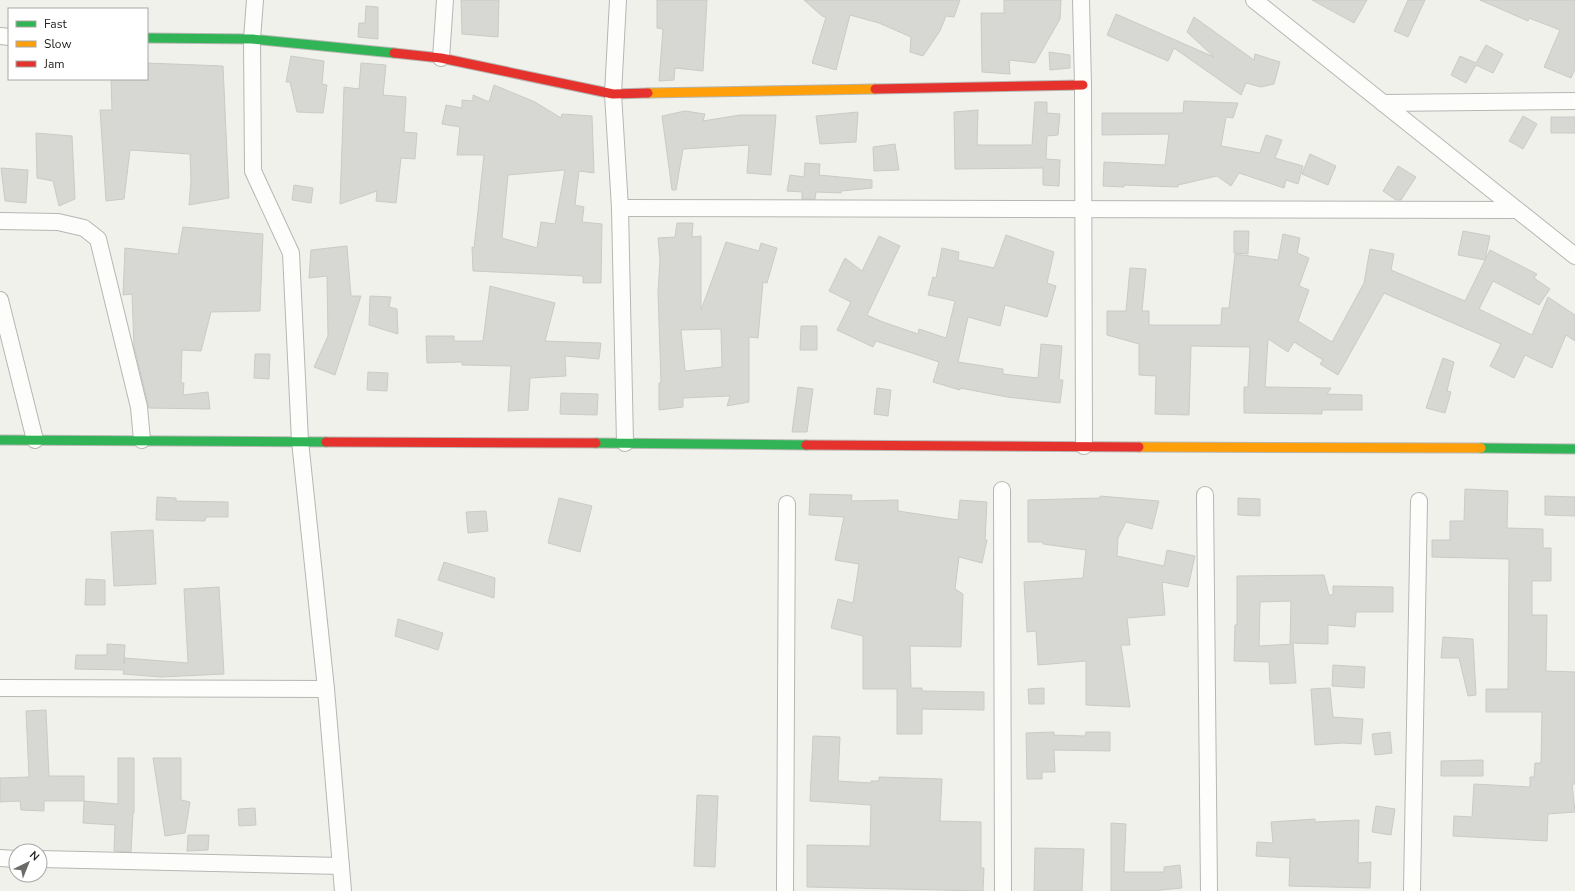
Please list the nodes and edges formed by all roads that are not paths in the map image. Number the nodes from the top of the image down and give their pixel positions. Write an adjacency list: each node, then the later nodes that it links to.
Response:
1 (254, 0): 7 (street)
2 (445, 0): 8 (street)
3 (618, 0): 10 (street)
4 (1081, 0): 9 (street)
5 (1254, 0): 12 (street)
6 (148, 38): 7 (street)
7 (252, 39): 8 (street); 22 (street)
8 (441, 58): 10 (street)
9 (1083, 85): 10 (street); 14 (street)
10 (614, 94): 13 (street)
11 (1575, 101): 12 (street)
12 (1383, 103): 15 (street)
13 (620, 208): 14 (street); 23 (street)
14 (1082, 210): 15 (street); 24 (street)
15 (1515, 210): 17 (street)
16 (0, 221): 21 (street)
17 (1575, 256)
18 (0, 300): 20 (street)
19 (0, 440): 20 (street)
20 (35, 440): 21 (street)
21 (142, 440): 22 (street)
22 (300, 441): 23 (street); 31 (street)
23 (625, 443): 24 (street)
24 (1084, 446): 25 (street)
25 (1575, 449)
26 (1002, 490): 36 (street)
27 (1206, 495): 37 (street)
28 (1418, 501): 38 (street)
29 (787, 504): 35 (street)
30 (0, 688): 31 (street)
31 (326, 689): 33 (street)
32 (48, 859): 33 (street)
33 (340, 866): 34 (street)
34 (343, 891)
35 (785, 891)
36 (1003, 891)
37 (1209, 891)
38 (1412, 891)

